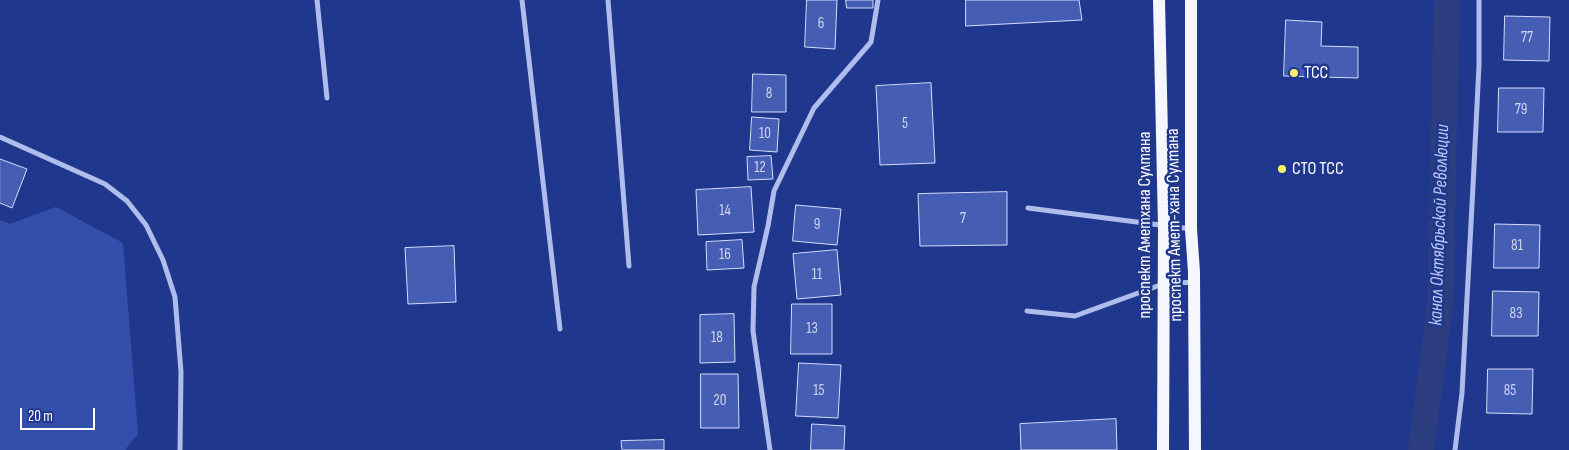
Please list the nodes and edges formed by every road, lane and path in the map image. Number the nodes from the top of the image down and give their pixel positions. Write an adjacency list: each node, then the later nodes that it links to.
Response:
1 (317, 0): 8 (street)
2 (522, 0): 17 (street)
3 (608, 0): 13 (street)
4 (878, 0): 19 (street)
5 (1159, 0): 11 (main road, проспект Аметхана Султана)
6 (1191, 0): 12 (main road, проспект Амет-хана Султана)
7 (1479, 0): 22 (street)
8 (328, 98)
9 (0, 137): 18 (street)
10 (1028, 208): 11 (street)
11 (1164, 226): 12 (street); 15 (main road, проспект Аметхана Султана)
12 (1191, 229): 14 (main road, проспект Амет-хана Султана)
13 (629, 266)
14 (1194, 282): 15 (street); 21 (main road, проспект Амет-хана Султана)
15 (1163, 284): 16 (street); 20 (main road, проспект Аметхана Султана)
16 (1027, 311)
17 (560, 329)
18 (180, 450)
19 (770, 450)
20 (1163, 450)
21 (1195, 450)
22 (1455, 450)

